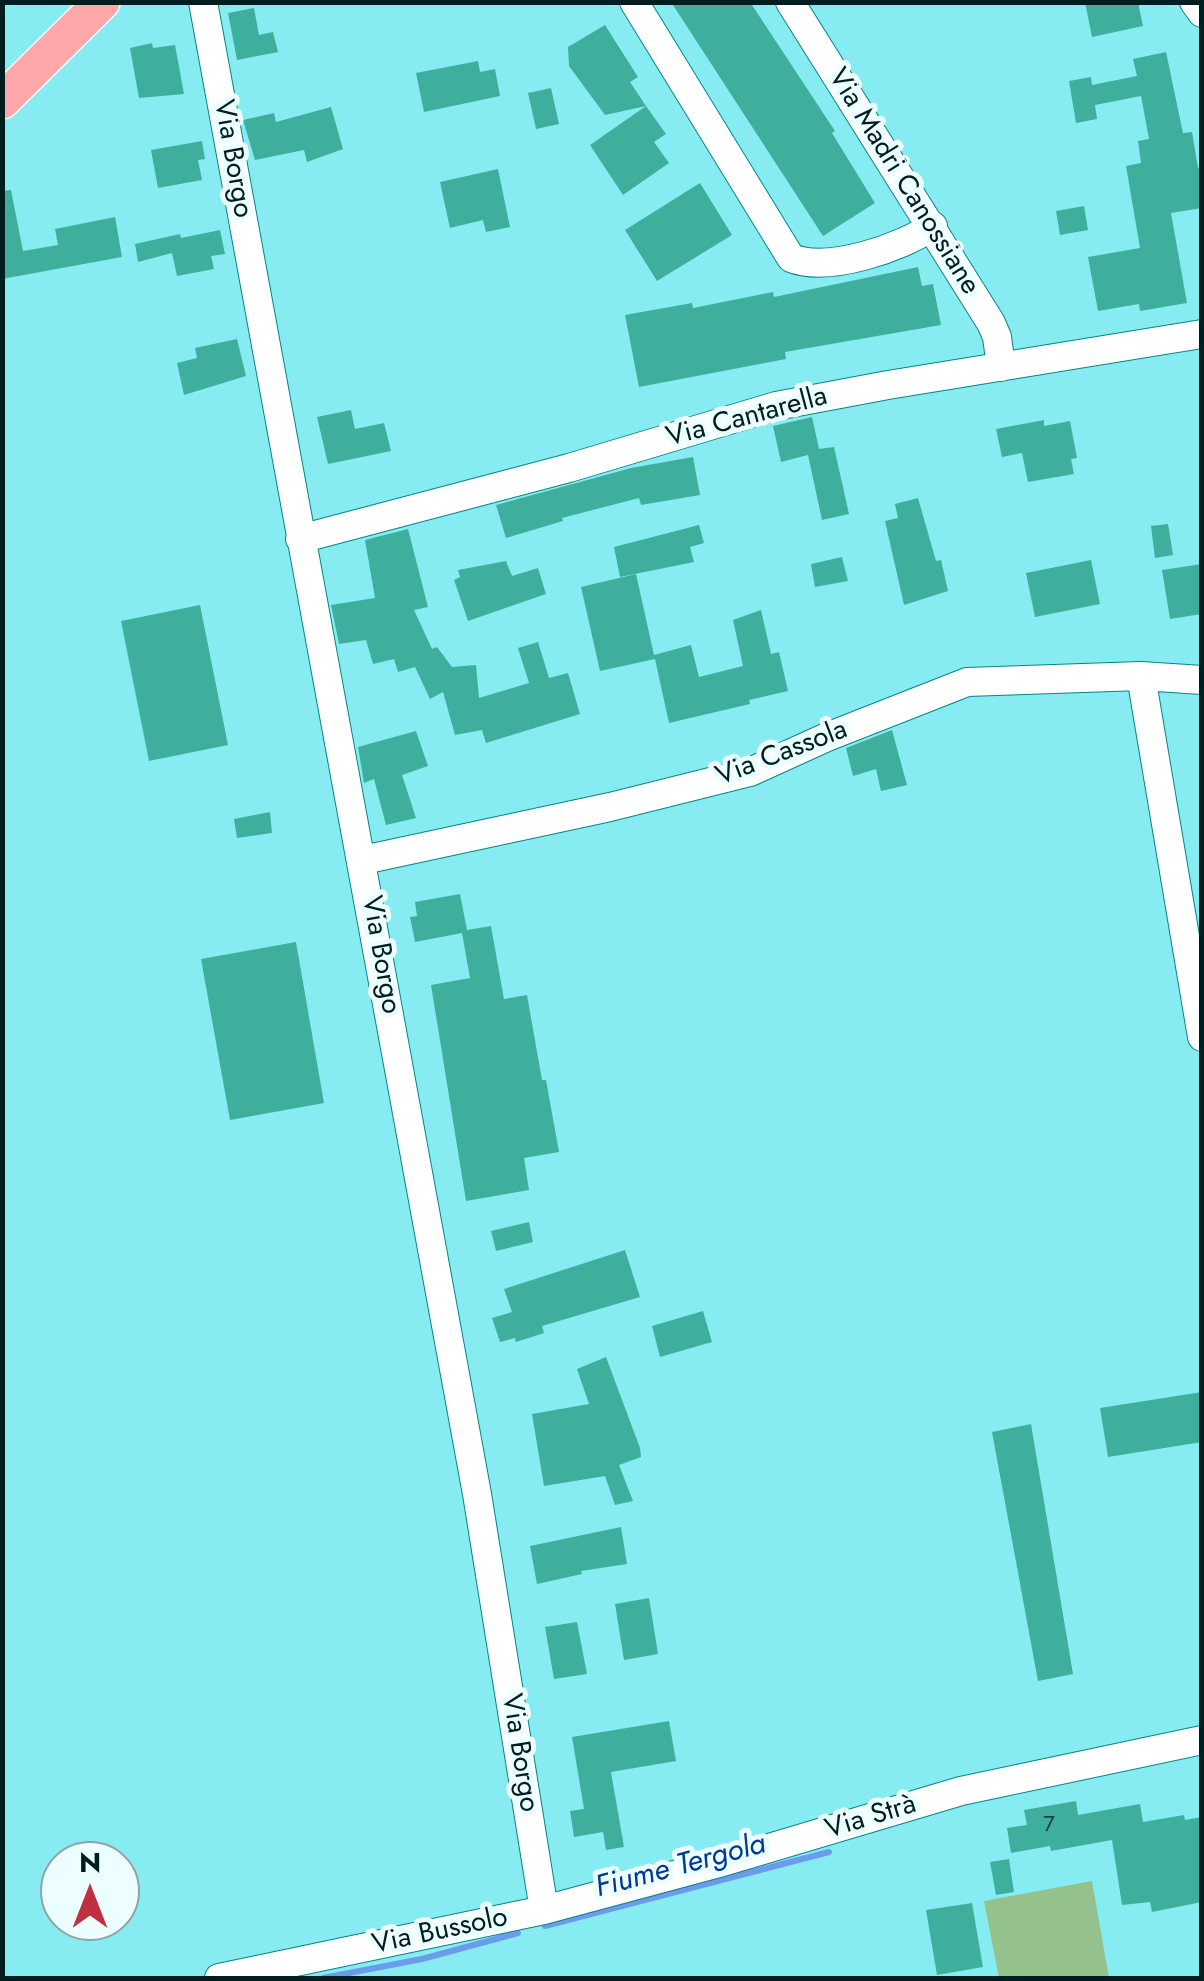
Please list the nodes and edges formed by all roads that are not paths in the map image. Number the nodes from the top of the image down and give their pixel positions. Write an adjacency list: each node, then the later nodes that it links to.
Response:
1 (102, 2): 7 (main road)
2 (203, 2): 11 (street, Via Borgo)
3 (634, 2): 8 (street)
4 (790, 2): 8 (street, Via Madri Canossiane)
5 (1194, 2): 6 (street)
6 (1202, 14)
7 (2, 101)
8 (933, 226): 10 (street, Via Madri Canossiane)
9 (1202, 334): 10 (street, Via Cantarella)
10 (1000, 367): 11 (street, Via Cantarella)
11 (300, 540): 14 (street, Via Borgo)
12 (1141, 676): 13 (street, Via Cassola); 14 (street, Via Cassola); 15 (street)
13 (1202, 680)
14 (363, 860): 17 (street, Via Borgo)
15 (1202, 1038)
16 (1202, 1740): 17 (street, Via Strà)
17 (544, 1910): 18 (street, Via Bussolo)
18 (219, 1978)

